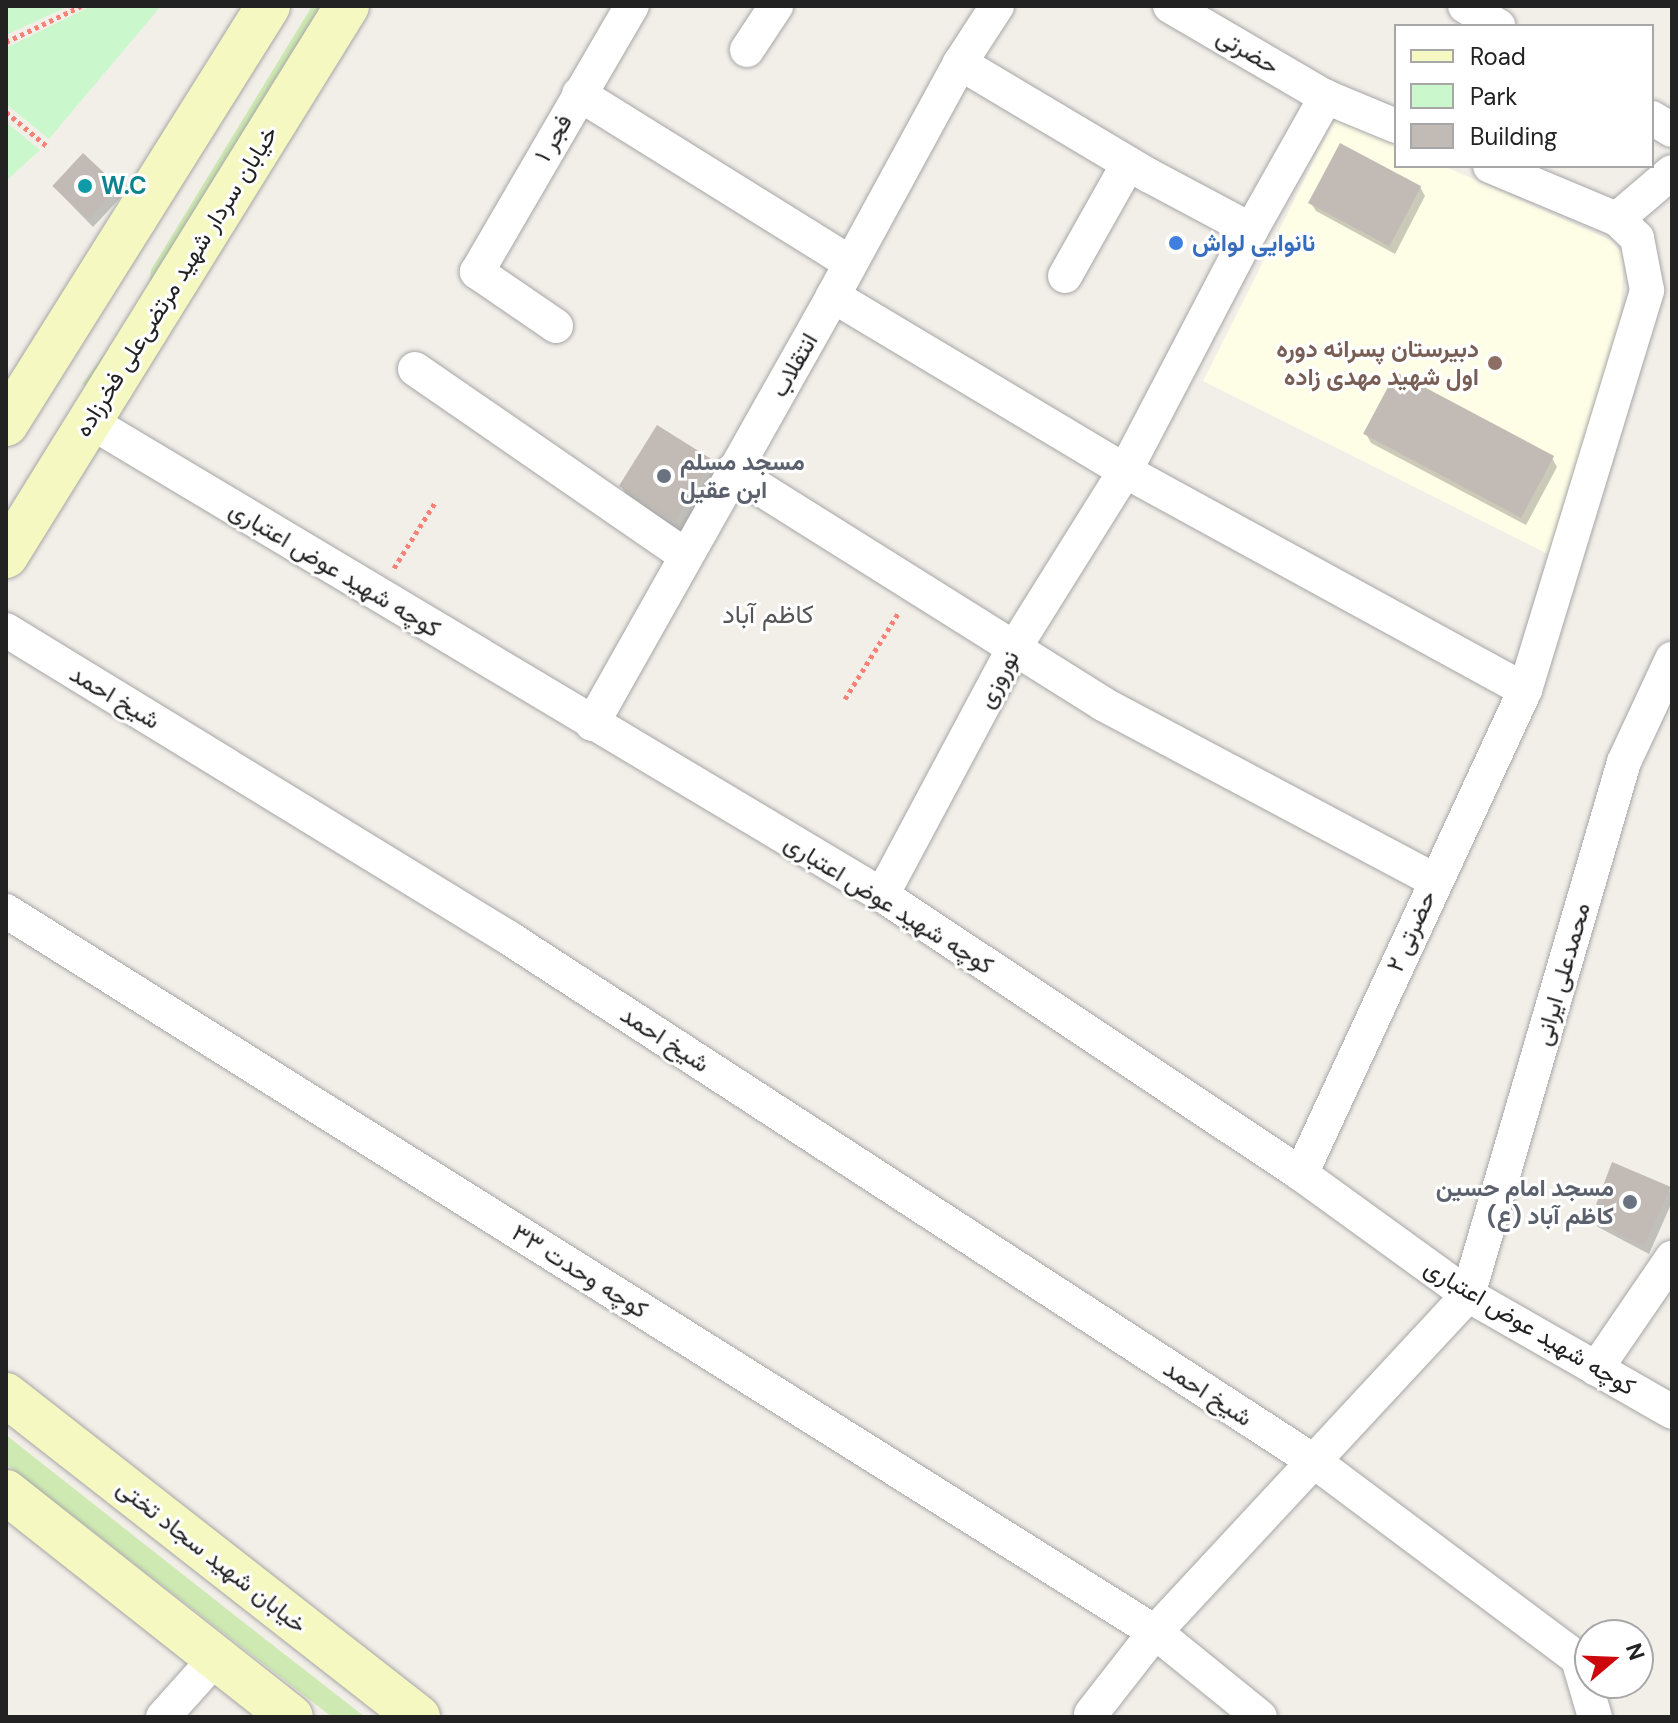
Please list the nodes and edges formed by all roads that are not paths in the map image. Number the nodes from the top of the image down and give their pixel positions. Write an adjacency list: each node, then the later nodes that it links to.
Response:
1 (268, 6): 26 (main road)
2 (347, 6): 28 (main road, خیابان سردار شهید مرتضی‌علی فخرزاده)
3 (632, 6): 11 (street, فجر ۱)
4 (776, 6): 9 (street)
5 (997, 6): 10 (street, انتقلاب)
6 (1170, 6): 12 (street, حضرتی)
7 (1465, 6): 8 (street)
8 (1495, 24)
9 (747, 50)
10 (960, 63): 16 (street); 21 (street, انتقلاب)
11 (579, 94): 21 (street); 25 (street, فجر ۱)
12 (1326, 97): 14 (street, حضرتی); 20 (street, نوروزی)
13 (1654, 119): 15 (street)
14 (1394, 125)
15 (1672, 130)
16 (1128, 164): 20 (street); 22 (street)
17 (1495, 168): 19 (street)
18 (1672, 172): 19 (street)
19 (1617, 219): 24 (street)
20 (1251, 230): 31 (street, نوروزی)
21 (849, 262): 23 (street, انتقلاب)
22 (1065, 276)
23 (833, 296): 30 (street, انتقلاب); 31 (street)
24 (1659, 299): 37 (street, حضرتی ۲)
25 (556, 326)
26 (21, 365): 29 (main road)
27 (415, 369): 33 (street)
28 (89, 421): 32 (main road, خیابان سردار شهید مرتضی‌علی فخرزاده); 38 (street, کوچه شهید عوض اعتباری)
29 (6, 424)
30 (732, 471): 33 (street, انتقلاب); 35 (street)
31 (1125, 471): 35 (street, نوروزی); 37 (street)
32 (6, 556)
33 (686, 556): 38 (street, انتقلاب)
34 (6, 630): 48 (street, شیخ احمد)
35 (1013, 650): 39 (street); 40 (street, نوروزی)
36 (1672, 659): 44 (street, محمدعلی ایرانی)
37 (1525, 690): 39 (street, حضرتی ۲)
38 (592, 724): 40 (street, کوچه شهید عوض اعتباری)
39 (1434, 880): 42 (street, حضرتی ۲)
40 (882, 895): 42 (street, کوچه شهید عوض اعتباری)
41 (6, 911): 50 (street, کوچه وحدت ۳۳)
42 (1301, 1174): 44 (street, کوچه شهید عوض اعتباری)
43 (1672, 1258): 45 (street)
44 (1468, 1295): 45 (street, کوچه شهید عوض اعتباری); 48 (street)
45 (1596, 1369): 47 (street, کوچه شهید عوض اعتباری)
46 (6, 1395): 55 (main road, خیابان شهید سجاد تختی)
47 (1672, 1412)
48 (1315, 1462): 50 (street); 57 (street, شیخ احمد)
49 (6, 1492): 51 (main road)
50 (1155, 1632): 52 (street); 56 (street, کوچه وحدت ۳۳)
51 (216, 1658): 53 (street); 54 (main road)
52 (1091, 1714)
53 (163, 1717)
54 (291, 1717)
55 (418, 1717)
56 (1260, 1717)
57 (1595, 1717)

